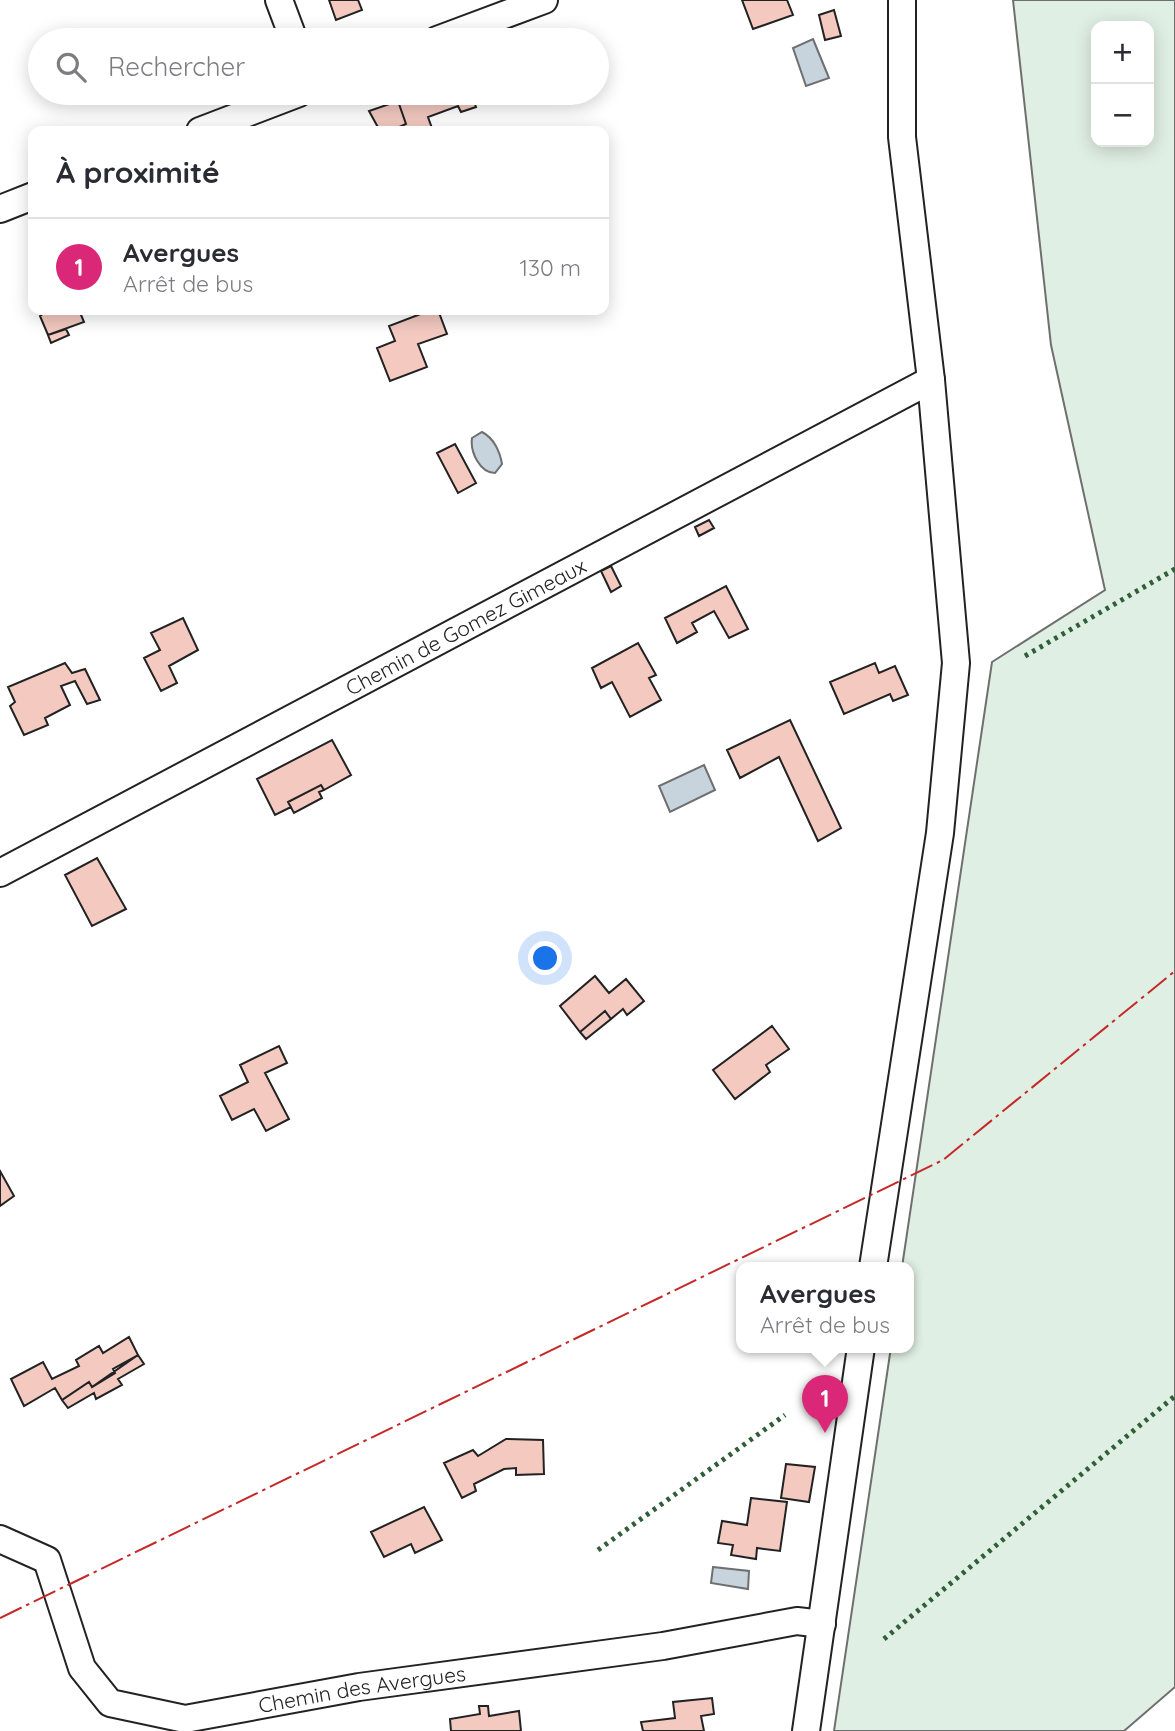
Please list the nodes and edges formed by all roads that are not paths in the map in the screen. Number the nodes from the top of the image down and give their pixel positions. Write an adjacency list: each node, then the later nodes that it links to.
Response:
1 (279, 0): 5 (street)
2 (544, 0): 4 (street)
3 (902, 0): 11 (street)
4 (481, 11): 6 (street)
5 (289, 28)
6 (455, 28)
7 (268, 105): 8 (street)
8 (213, 126)
9 (28, 198): 10 (street)
10 (0, 209)
11 (931, 380): 12 (street, Chemin de Gomez Gimeaux); 13 (street)
12 (0, 873)
13 (874, 1262)
14 (861, 1353): 16 (street)
15 (0, 1539): 16 (street, Chemin des Avergues)
16 (822, 1624): 17 (street)
17 (806, 1731)

